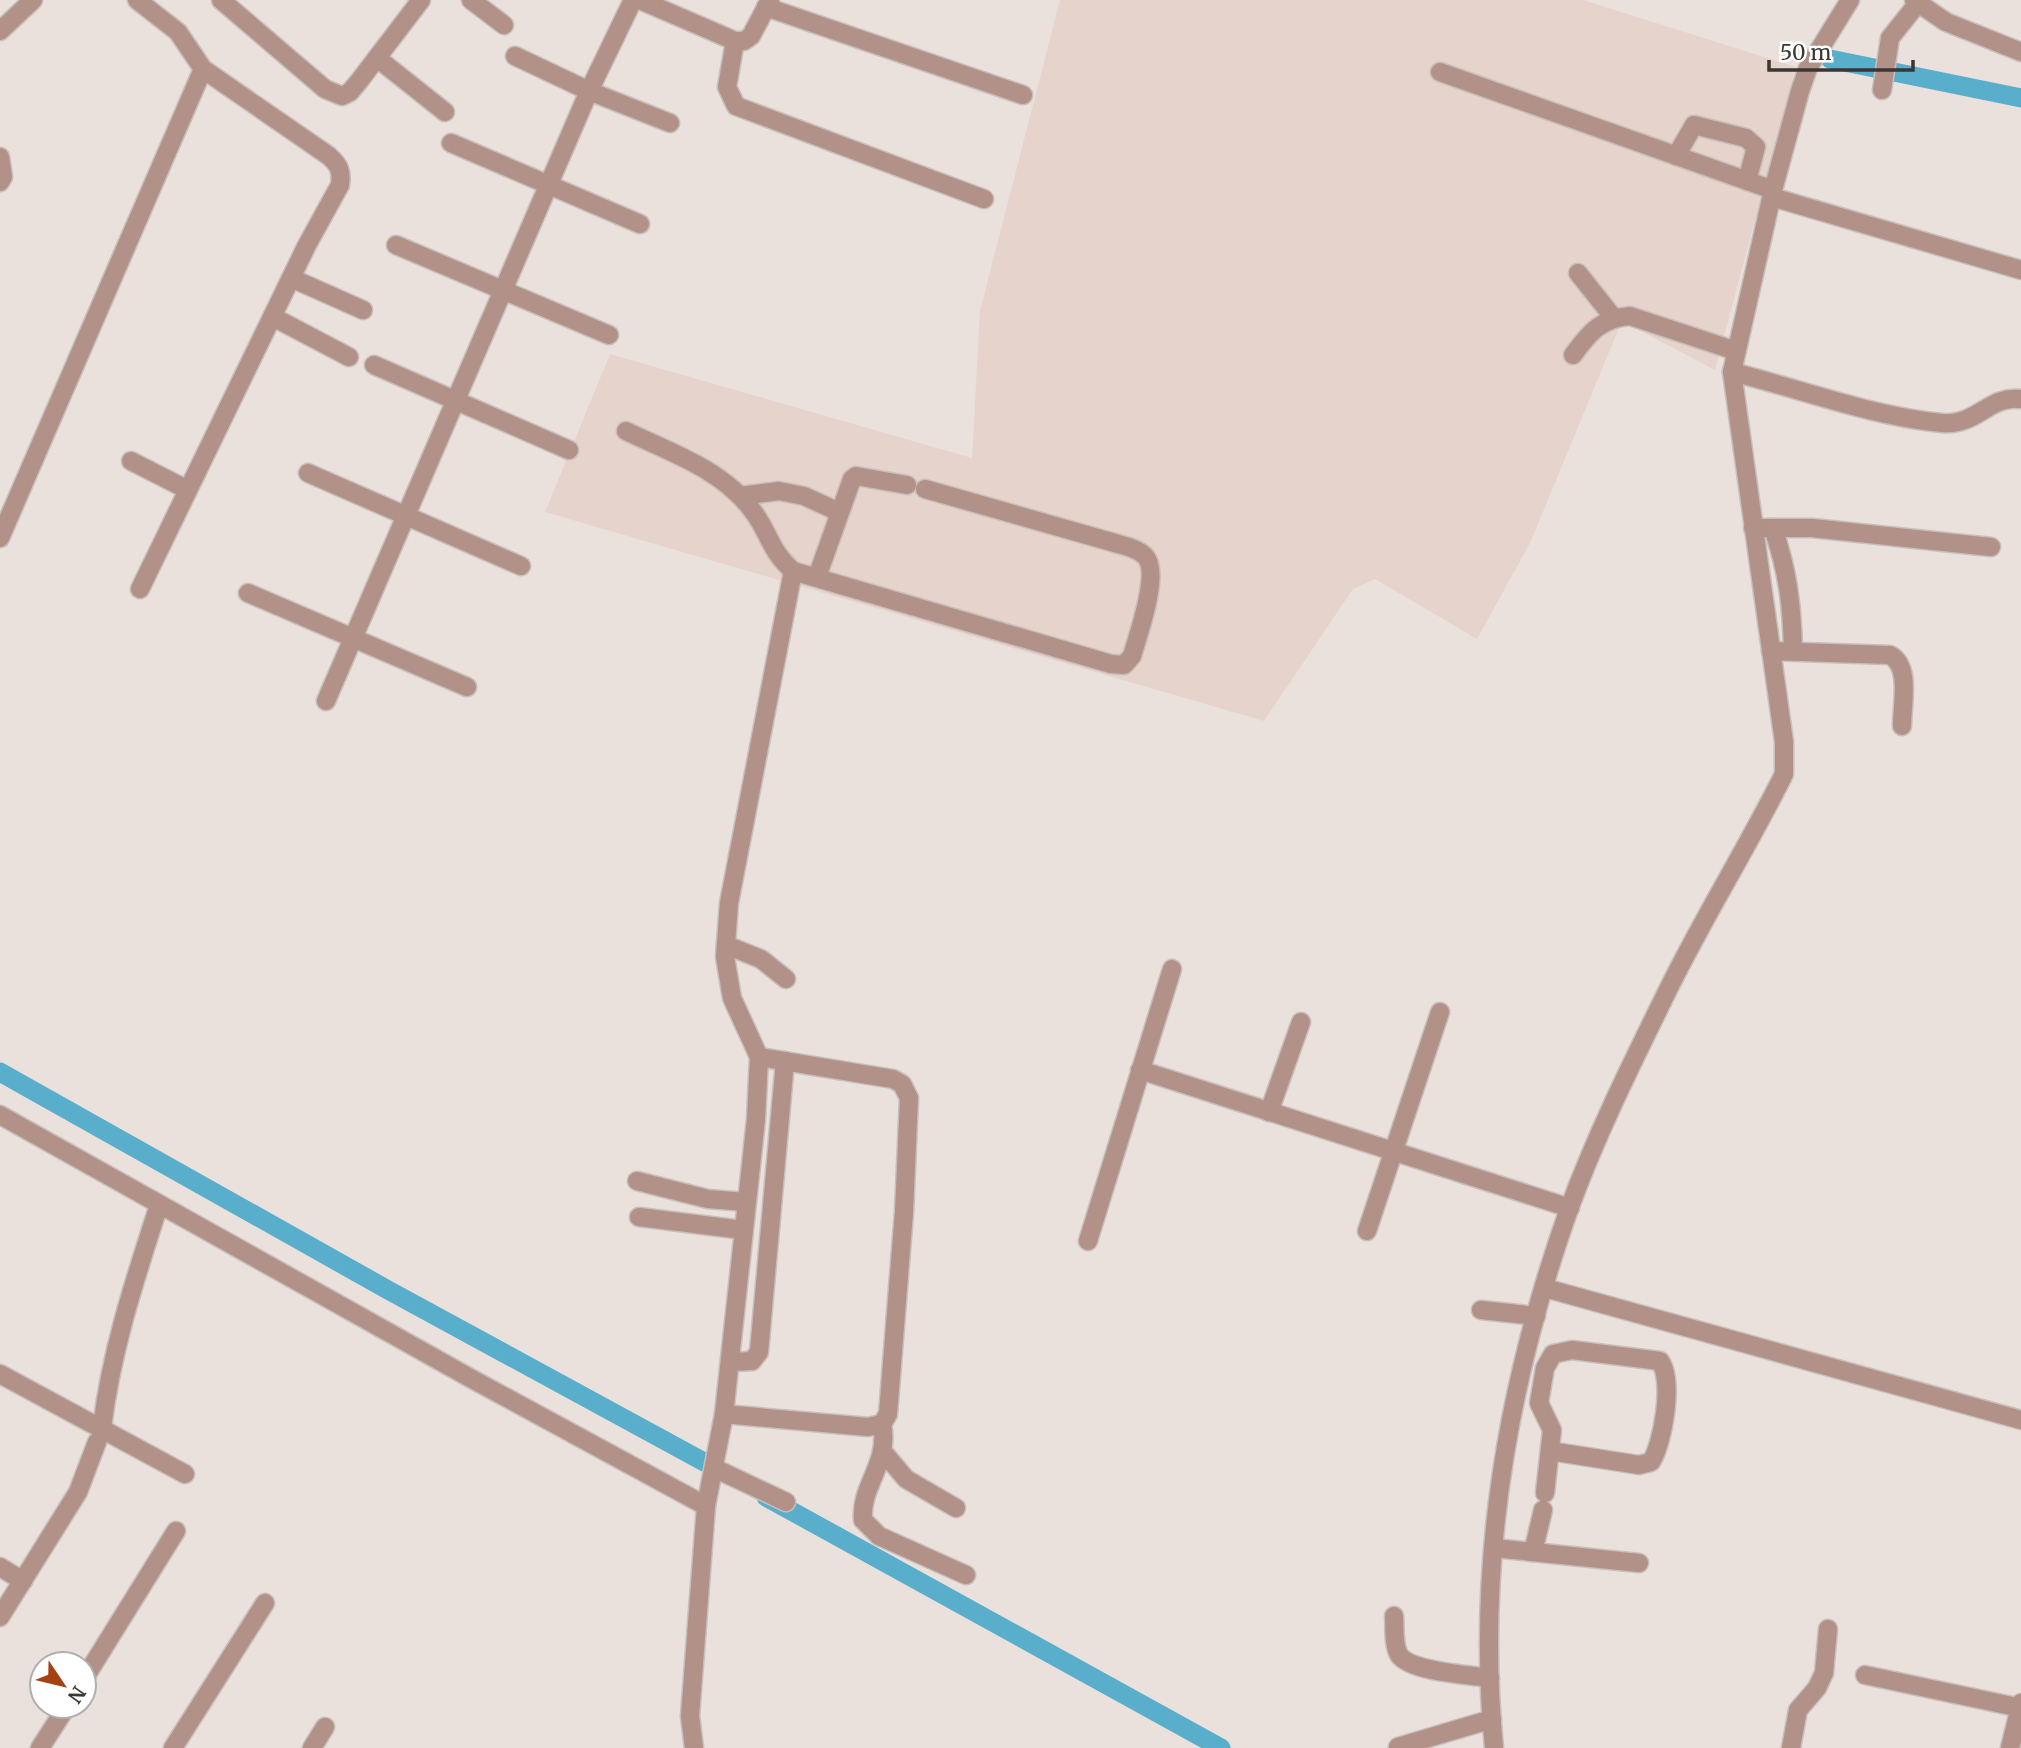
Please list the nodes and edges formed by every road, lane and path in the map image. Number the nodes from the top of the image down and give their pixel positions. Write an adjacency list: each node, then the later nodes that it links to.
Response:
1 (33, 0): 12 (street)
2 (137, 0): 17 (street)
3 (221, 0): 16 (street)
4 (421, 0): 16 (street)
5 (471, 0): 11 (street)
6 (633, 0): 20 (street)
7 (640, 0): 13 (street)
8 (1850, 0): 30 (street)
9 (1916, 2): 14 (street); 19 (street)
10 (768, 3): 13 (street); 21 (street)
11 (504, 25)
12 (0, 31)
13 (735, 41): 31 (street)
14 (2021, 52)
15 (515, 56): 20 (street)
16 (377, 58): 22 (street)
17 (203, 69): 36 (street); 61 (street)
18 (1440, 72): 25 (street)
19 (1882, 90)
20 (589, 91): 23 (street); 29 (street)
21 (1023, 95)
22 (446, 111)
23 (670, 123)
24 (451, 143): 29 (street)
25 (1676, 156): 27 (street); 27 (street)
26 (0, 157): 28 (street)
27 (1747, 181): 30 (street)
28 (0, 182)
29 (552, 184): 32 (street); 37 (street)
30 (1773, 194): 34 (street); 42 (street)
31 (984, 199)
32 (640, 224)
33 (396, 245): 37 (street)
34 (2021, 270)
35 (1578, 273): 40 (street)
36 (291, 278): 38 (street); 39 (street)
37 (505, 292): 41 (street); 48 (street)
38 (363, 310)
39 (273, 317): 44 (street); 55 (street)
40 (1612, 317): 42 (street); 43 (street)
41 (609, 335)
42 (1736, 351): 46 (street)
43 (1573, 355)
44 (349, 357)
45 (374, 365): 48 (street)
46 (1732, 372): 47 (street); 59 (street)
47 (2021, 399)
48 (457, 401): 50 (street); 58 (street)
49 (625, 431): 56 (street)
50 (569, 450)
51 (131, 461): 55 (street)
52 (308, 473): 58 (street)
53 (906, 485): 57 (street)
54 (925, 489): 65 (street)
55 (188, 490): 66 (street)
56 (740, 496): 57 (street); 64 (street)
57 (839, 512): 65 (street)
58 (407, 516): 63 (street); 68 (street)
59 (1753, 528): 60 (street); 69 (street)
60 (1773, 528): 62 (street); 70 (street)
61 (0, 538)
62 (1991, 547)
63 (521, 566)
64 (793, 571): 65 (street); 74 (street)
65 (817, 577)
66 (140, 589)
67 (248, 593): 68 (street)
68 (354, 637): 71 (street); 72 (street)
69 (1771, 651): 70 (street); 88 (street)
70 (1793, 652): 73 (street)
71 (467, 687)
72 (326, 701)
73 (1902, 726)
74 (726, 945): 76 (street); 79 (street)
75 (1172, 969): 81 (street)
76 (786, 979)
77 (1440, 1012): 84 (street)
78 (1301, 1022): 82 (street)
79 (759, 1056): 80 (street); 86 (street)
80 (785, 1061): 96 (street); 100 (street)
81 (1140, 1070): 82 (street); 92 (street)
82 (1269, 1112): 84 (street)
83 (0, 1115): 87 (street)
84 (1394, 1152): 88 (street); 91 (street)
85 (637, 1181): 86 (street)
86 (746, 1202): 90 (street)
87 (159, 1205): 101 (street); 105 (street)
88 (1570, 1208): 93 (street)
89 (639, 1217): 90 (street)
90 (743, 1230): 96 (street)
91 (1367, 1231)
92 (1088, 1241)
93 (1545, 1288): 95 (street); 99 (street)
94 (1481, 1310): 95 (street)
95 (1536, 1316): 109 (street)
96 (731, 1362): 98 (street)
97 (0, 1374): 101 (street)
98 (724, 1414): 100 (street); 105 (street)
99 (2021, 1420)
100 (881, 1424): 103 (street)
101 (100, 1435): 104 (street); 114 (street)
102 (1550, 1451): 102 (street); 110 (street)
103 (884, 1453): 107 (street); 113 (street)
104 (185, 1474)
105 (710, 1487): 106 (street); 130 (street)
106 (786, 1502)
107 (956, 1508)
108 (176, 1531): 119 (street)
109 (1494, 1548): 110 (street); 121 (street)
110 (1533, 1552): 111 (street)
111 (1639, 1563)
112 (0, 1567): 114 (street)
113 (965, 1576)
114 (23, 1581): 117 (street)
115 (265, 1603): 128 (street)
116 (1394, 1616): 121 (street)
117 (0, 1617)
118 (1828, 1629): 132 (street)
119 (98, 1656)
120 (1865, 1675): 122 (street)
121 (1490, 1678): 123 (street)
122 (2021, 1706): 133 (street)
123 (1492, 1719): 126 (street); 131 (street)
124 (58, 1720): 127 (street)
125 (325, 1727): 129 (street)
126 (1398, 1747)
127 (40, 1748)
128 (173, 1748)
129 (312, 1748)
130 (694, 1748)
131 (1494, 1748)
132 (1791, 1748)
133 (2010, 1748)

